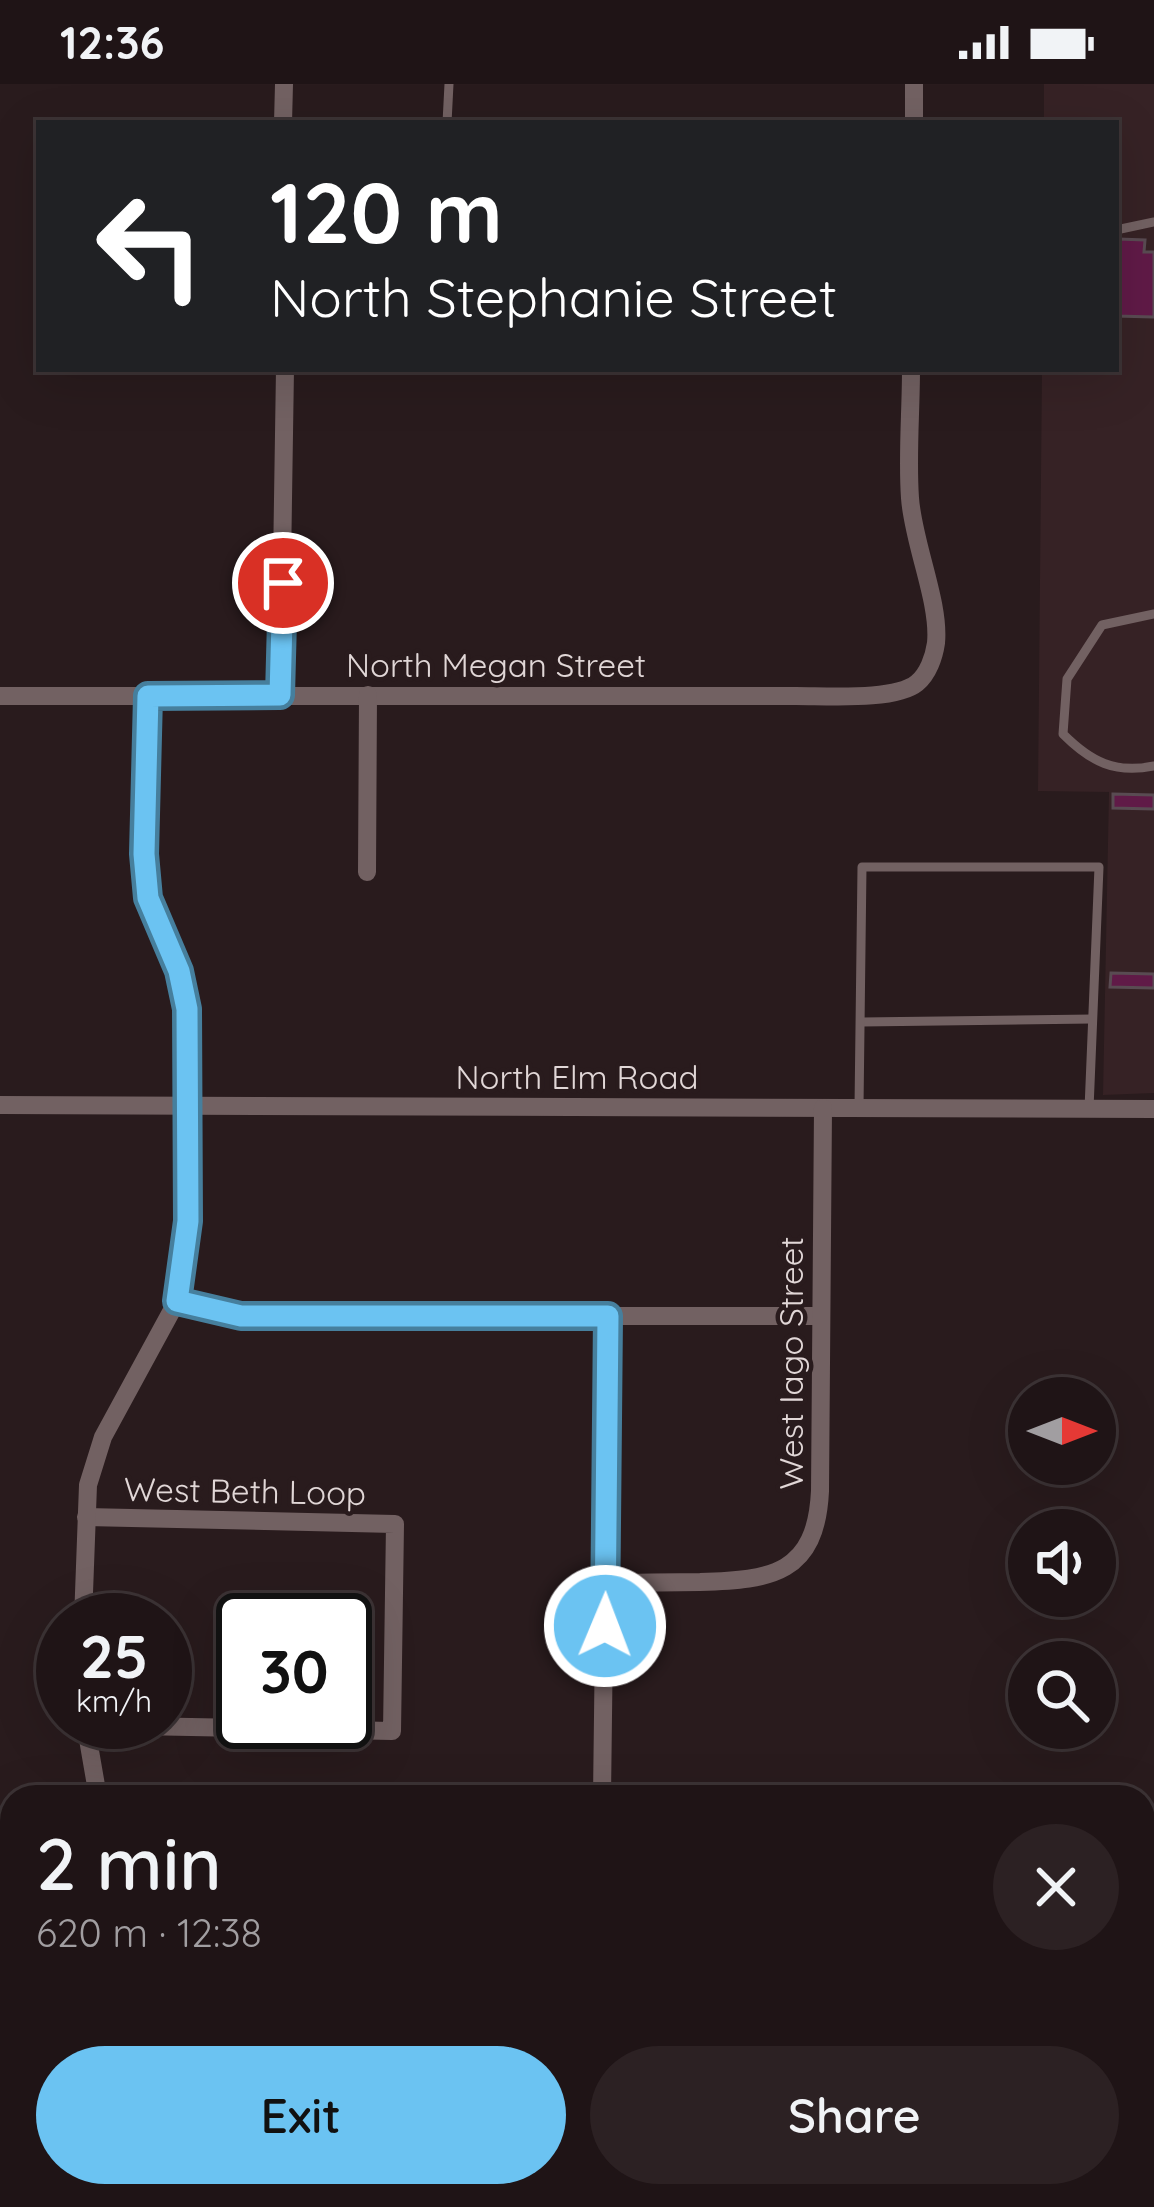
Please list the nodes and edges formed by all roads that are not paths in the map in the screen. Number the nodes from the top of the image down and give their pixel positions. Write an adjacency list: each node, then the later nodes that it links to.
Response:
1 (284, 84): 4 (street)
2 (448, 84): 5 (lane)
3 (914, 84): 6 (street)
4 (284, 120)
5 (447, 120)
6 (914, 120)
7 (1154, 222): 8 (lane)
8 (1119, 229)
9 (285, 372): 12 (street)
10 (911, 372): 13 (street, North Megan Street)
11 (1154, 614): 16 (lane)
12 (280, 695): 13 (street, North Megan Street); 15 (street, North Megan Street)
13 (368, 695): 17 (street)
14 (0, 696): 15 (street, North Megan Street)
15 (148, 696): 20 (street)
16 (1154, 766)
17 (367, 872)
18 (1092, 1019): 19 (lane); 19 (lane); 24 (lane)
19 (862, 1022): 22 (lane)
20 (187, 1104): 21 (street, North Elm Road); 23 (street, North Elm Road); 26 (street)
21 (0, 1105)
22 (860, 1107): 23 (street, North Elm Road); 24 (street, North Elm Road)
23 (823, 1108): 28 (street, West Iago Street)
24 (1089, 1108): 25 (street, North Elm Road)
25 (1154, 1109)
26 (177, 1301): 27 (street); 29 (street)
27 (608, 1316): 28 (street); 30 (street)
28 (820, 1316): 30 (street, West Iago Street)
29 (86, 1517): 31 (street); 32 (street, West Beth Loop)
30 (606, 1583): 35 (street)
31 (84, 1593)
32 (192, 1726)
33 (90, 1749): 34 (street)
34 (96, 1785)
35 (602, 1785)

